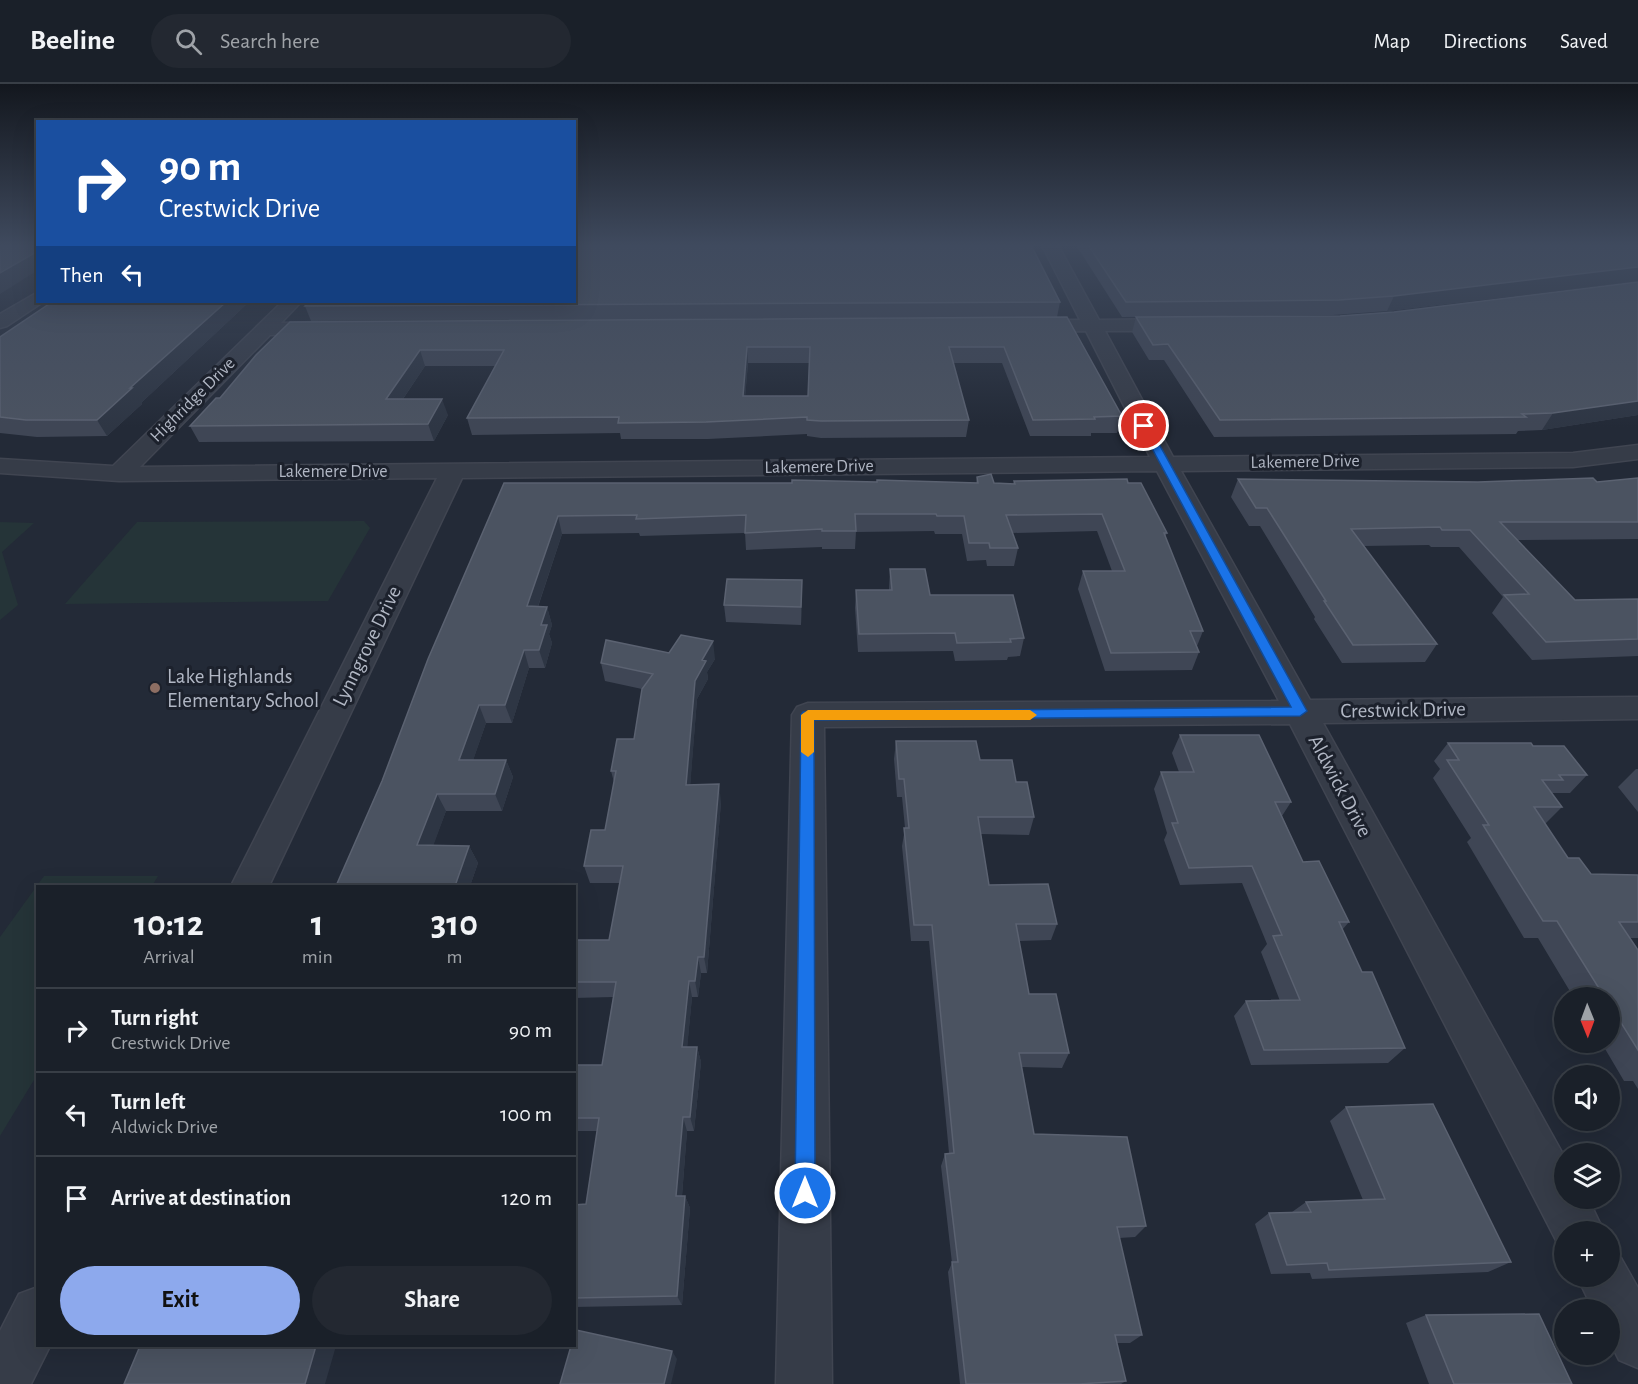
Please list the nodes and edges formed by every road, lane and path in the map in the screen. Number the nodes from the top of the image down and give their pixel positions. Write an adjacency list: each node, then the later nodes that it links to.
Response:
1 (25, 306): 4 (street)
2 (288, 306): 9 (street, Highridge Drive)
3 (1083, 306): 5 (street, Aldwick Drive)
4 (0, 322)
5 (1093, 325): 6 (street); 7 (street); 11 (street, Aldwick Drive)
6 (1198, 325)
7 (1009, 326)
8 (349, 328): 9 (street)
9 (265, 329): 14 (street, Highridge Drive)
10 (1638, 452): 11 (street, Lakemere Drive)
11 (1165, 464): 13 (street, Lakemere Drive); 16 (street, Aldwick Drive)
12 (0, 466): 14 (street, Lakemere Drive)
13 (453, 471): 14 (street, Lakemere Drive); 17 (street, Lynngrove Drive)
14 (119, 474)
15 (1638, 708): 16 (street, Crestwick Drive)
16 (1300, 711): 18 (street, Aldwick Drive); 23 (street, Crestwick Drive)
17 (250, 885)
18 (1573, 1221)
19 (1609, 1287): 21 (street)
20 (36, 1317): 22 (street)
21 (1638, 1341)
22 (2, 1384)
23 (804, 1384)

